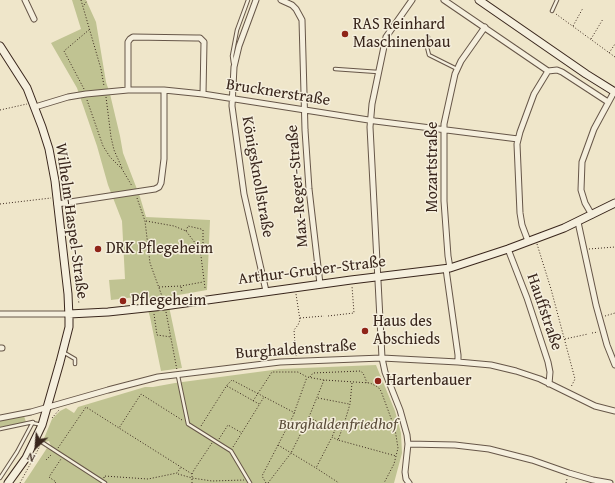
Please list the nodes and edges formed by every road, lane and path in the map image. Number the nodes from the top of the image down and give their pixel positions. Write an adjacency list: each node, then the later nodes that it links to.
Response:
1 (25, 0): 14 (street)
2 (81, 0): 11 (path)
3 (248, 0): 25 (lane, Königsknollstraße)
4 (256, 0): 25 (street, Königsknollstraße)
5 (281, 0): 41 (street, Max-Reger-Straße)
6 (412, 0): 29 (street)
7 (444, 0): 17 (street)
8 (479, 0): 33 (street)
9 (557, 0): 13 (lane)
10 (87, 1): 11 (path)
11 (84, 6): 18 (path)
12 (584, 8): 16 (path)
13 (552, 11): 16 (path)
14 (34, 19)
15 (603, 19): 20 (path)
16 (573, 26): 20 (path)
17 (484, 27): 27 (street, Mozartstraße); 28 (street)
18 (90, 29): 32 (path); 34 (path)
19 (428, 38): 27 (lane)
20 (590, 40): 23 (path)
21 (615, 44): 23 (path)
22 (0, 46): 39 (street, Wilhelm-Haspel-Straße)
23 (609, 54): 24 (path)
24 (615, 57)
25 (234, 67): 36 (street, Königsknollstraße)
26 (335, 69): 29 (lane)
27 (457, 69): 43 (street, Mozartstraße)
28 (548, 71): 37 (street); 44 (street)
29 (379, 72): 42 (street)
30 (128, 90): 31 (street, Brucknerstraße); 32 (street, Brucknerstraße); 35 (street)
31 (164, 90): 35 (street, Brucknerstraße); 46 (street)
32 (105, 92): 34 (street, Brucknerstraße); 45 (path)
33 (615, 92): 37 (street)
34 (86, 94): 39 (street, Brucknerstraße); 45 (path)
35 (203, 94): 36 (street, Brucknerstraße)
36 (232, 99): 41 (street, Brucknerstraße); 70 (street, Königsknollstraße)
37 (608, 102): 51 (street)
38 (26, 104): 40 (path)
39 (35, 107): 50 (street, Wilhelm-Haspel-Straße)
40 (0, 110)
41 (305, 110): 42 (street, Brucknerstraße); 65 (street, Max-Reger-Straße)
42 (370, 120): 43 (street, Brucknerstraße); 62 (street)
43 (443, 129): 44 (street, Brucknerstraße); 61 (street, Mozartstraße)
44 (518, 139): 55 (street)
45 (122, 170): 46 (path)
46 (135, 192): 50 (street); 52 (path)
47 (50, 198): 49 (path)
48 (615, 203): 51 (street, Arthur-Gruber-Straße)
49 (0, 204)
50 (57, 204): 75 (street, Wilhelm-Haspel-Straße)
51 (592, 215): 53 (street, Arthur-Gruber-Straße)
52 (145, 221): 54 (path); 67 (path)
53 (578, 222): 55 (street, Arthur-Gruber-Straße); 59 (street)
54 (186, 231): 58 (path); 58 (path)
55 (532, 240): 57 (street, Arthur-Gruber-Straße); 84 (path)
56 (615, 247): 59 (path)
57 (508, 249): 61 (street, Arthur-Gruber-Straße); 97 (street, Hauffstraße)
58 (199, 250): 64 (path)
59 (585, 250): 81 (street)
60 (67, 262): 72 (path)
61 (448, 268): 62 (street, Arthur-Gruber-Straße); 88 (street, Mozartstraße)
62 (378, 277): 63 (street, Arthur-Gruber-Straße); 86 (street)
63 (351, 280): 65 (street, Arthur-Gruber-Straße); 79 (path)
64 (204, 282): 66 (path); 69 (path)
65 (320, 284): 68 (street, Arthur-Gruber-Straße)
66 (181, 286): 67 (path); 71 (path)
67 (159, 287): 73 (path)
68 (295, 287): 70 (street, Arthur-Gruber-Straße); 80 (path)
69 (205, 288)
70 (266, 291): 73 (street, Arthur-Gruber-Straße)
71 (182, 292)
72 (79, 304)
73 (164, 306): 75 (street, Arthur-Gruber-Straße); 83 (path)
74 (0, 314): 75 (street, Arthur-Gruber-Straße)
75 (69, 314): 85 (street, Wilhelm-Haspel-Straße)
76 (615, 314): 81 (path)
77 (153, 315): 83 (path)
78 (324, 316): 80 (path)
79 (328, 316)
80 (300, 318): 87 (path)
81 (599, 318): 90 (street)
82 (588, 334): 84 (path)
83 (171, 338): 91 (path)
84 (565, 340): 100 (path)
85 (63, 352): 89 (lane); 106 (street, Wilhelm-Haspel-Straße)
86 (382, 358): 87 (street, Burghaldenstraße); 88 (street, Burghaldenstraße); 122 (street)
87 (296, 361): 91 (street, Burghaldenstraße)
88 (458, 362): 97 (street, Burghaldenstraße)
89 (75, 364)
90 (615, 365)
91 (178, 376): 106 (street, Burghaldenstraße); 112 (lane)
92 (307, 377): 93 (path); 99 (path); 108 (path)
93 (310, 378): 94 (path); 96 (path)
94 (324, 380): 95 (path); 102 (path)
95 (352, 382): 96 (path); 105 (path)
96 (367, 383): 128 (path)
97 (549, 384): 100 (street, Burghaldenstraße)
98 (227, 385): 99 (path); 103 (path); 116 (path)
99 (257, 393): 101 (path); 103 (path)
100 (568, 393): 107 (street, Burghaldenstraße)
101 (264, 397): 104 (path); 108 (path)
102 (318, 398): 105 (path); 109 (path)
103 (253, 401): 104 (path)
104 (260, 404): 117 (path)
105 (350, 404): 120 (path)
106 (49, 406): 110 (street, Burghaldenstraße); 113 (street, Wilhelm-Haspel-Straße)
107 (615, 411)
108 (295, 413): 123 (path)
109 (309, 417): 118 (path); 126 (path)
110 (0, 418)
111 (32, 423): 113 (lane); 114 (lane); 133 (lane)
112 (188, 424): 115 (path); 116 (lane)
113 (42, 426): 119 (street, Wilhelm-Haspel-Straße)
114 (0, 428)
115 (120, 428): 124 (path); 129 (path)
116 (198, 430): 121 (lane)
117 (242, 433): 121 (path); 125 (path)
118 (332, 437): 120 (path); 130 (path)
119 (36, 439): 124 (lane); 137 (street, Wilhelm-Haspel-Straße)
120 (338, 440): 128 (path)
121 (215, 441): 125 (lane); 132 (path)
122 (408, 444): 145 (street); 147 (street)
123 (278, 445): 126 (path); 142 (path)
124 (56, 451): 127 (lane)
125 (231, 451): 141 (lane)
126 (291, 453): 130 (path); 142 (path)
127 (63, 456): 136 (lane); 138 (path)
128 (396, 456): 144 (path)
129 (181, 467): 131 (path); 132 (path)
130 (316, 468): 143 (path)
131 (177, 473): 134 (path); 136 (path)
132 (192, 474): 134 (path)
133 (0, 478)
134 (192, 478): 140 (path); 141 (path)
135 (568, 478): 146 (path)
136 (101, 480): 139 (lane)
137 (8, 483)
138 (55, 483)
139 (105, 483)
140 (192, 483)
141 (250, 483)
142 (267, 483)
143 (339, 483)
144 (384, 483)
145 (410, 483)
146 (566, 483)
147 (610, 483)

